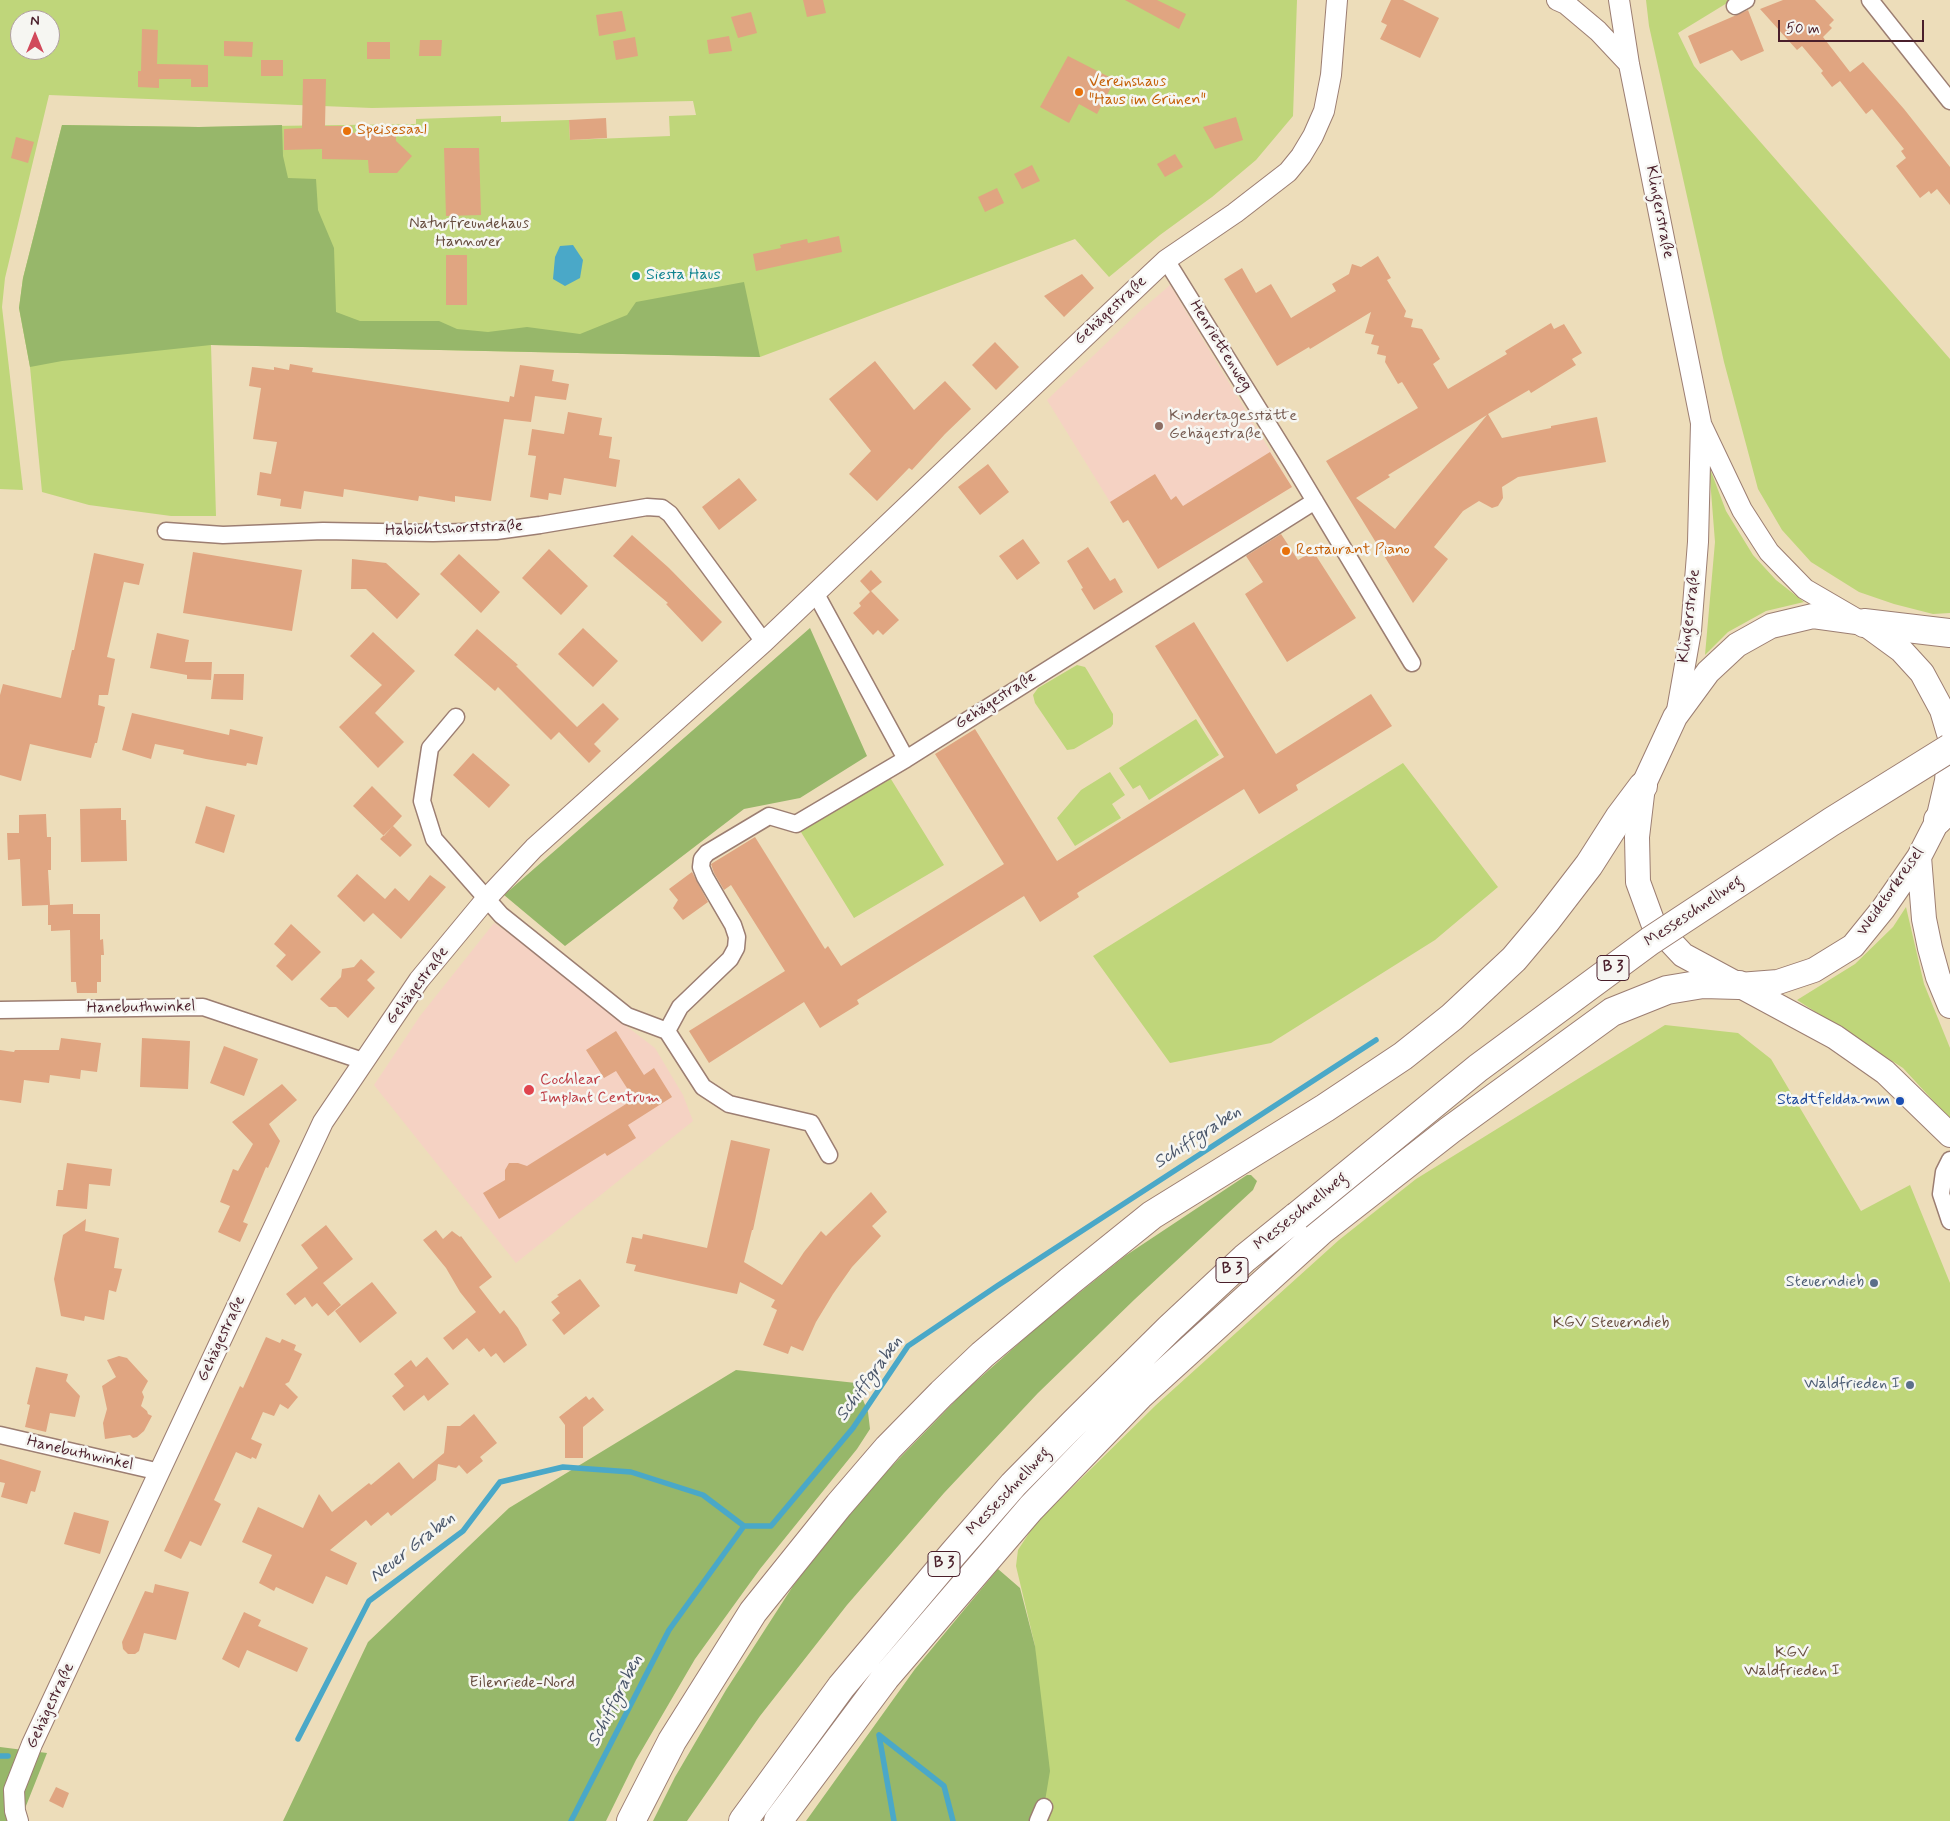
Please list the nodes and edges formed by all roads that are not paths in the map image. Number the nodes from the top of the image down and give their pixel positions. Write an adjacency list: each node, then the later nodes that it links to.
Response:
1 (1337, 0): 7 (street, Gehägestraße)
2 (1557, 0): 5 (street)
3 (1619, 0): 5 (street, Klingerstraße)
4 (1870, 0): 6 (street)
5 (1629, 64): 8 (street, Klingerstraße)
6 (1950, 102)
7 (1166, 260): 9 (street, Henriettenweg); 11 (street, Gehägestraße)
8 (1701, 423): 12 (street, Klingerstraße); 17 (street, Klingerstraße)
9 (1315, 501): 15 (street, Henriettenweg); 20 (street, Gehägestraße)
10 (166, 531): 14 (street, Habichtshorststraße)
11 (816, 594): 14 (street, Gehägestraße); 20 (street)
12 (1864, 623): 13 (highway); 17 (main road, Weidetorkreisel); 18 (main road, Weidetorkreisel)
13 (1950, 633)
14 (764, 642): 24 (street, Gehägestraße)
15 (1412, 663)
16 (456, 717): 24 (street)
17 (1675, 717): 21 (main road, Weidetorkreisel)
18 (1950, 738): 22 (main road, Weidetorkreisel)
19 (1950, 748): 38 (highway, Messeschnellweg / B 3, bridge)
20 (906, 759): 28 (street, Gehägestraße)
21 (1644, 786): 25 (main road, Weidetorkreisel); 37 (highway)
22 (1944, 814): 23 (main road, Weidetorkreisel)
23 (1919, 857): 25 (main road, Weidetorkreisel); 26 (main road)
24 (487, 898): 28 (street); 29 (street, Gehägestraße)
25 (1739, 985): 30 (main road); 39 (highway)
26 (1950, 1006)
27 (0, 1010): 29 (street, Hanebuthwinkel)
28 (667, 1031): 31 (street)
29 (363, 1061): 35 (street, Gehägestraße)
30 (1950, 1135)
31 (829, 1155)
32 (1950, 1160): 33 (street)
33 (1950, 1221)
34 (0, 1434): 35 (street, Hanebuthwinkel)
35 (160, 1472): 36 (street, Gehägestraße)
36 (17, 1816)
37 (631, 1821)
38 (743, 1821)
39 (778, 1821)

